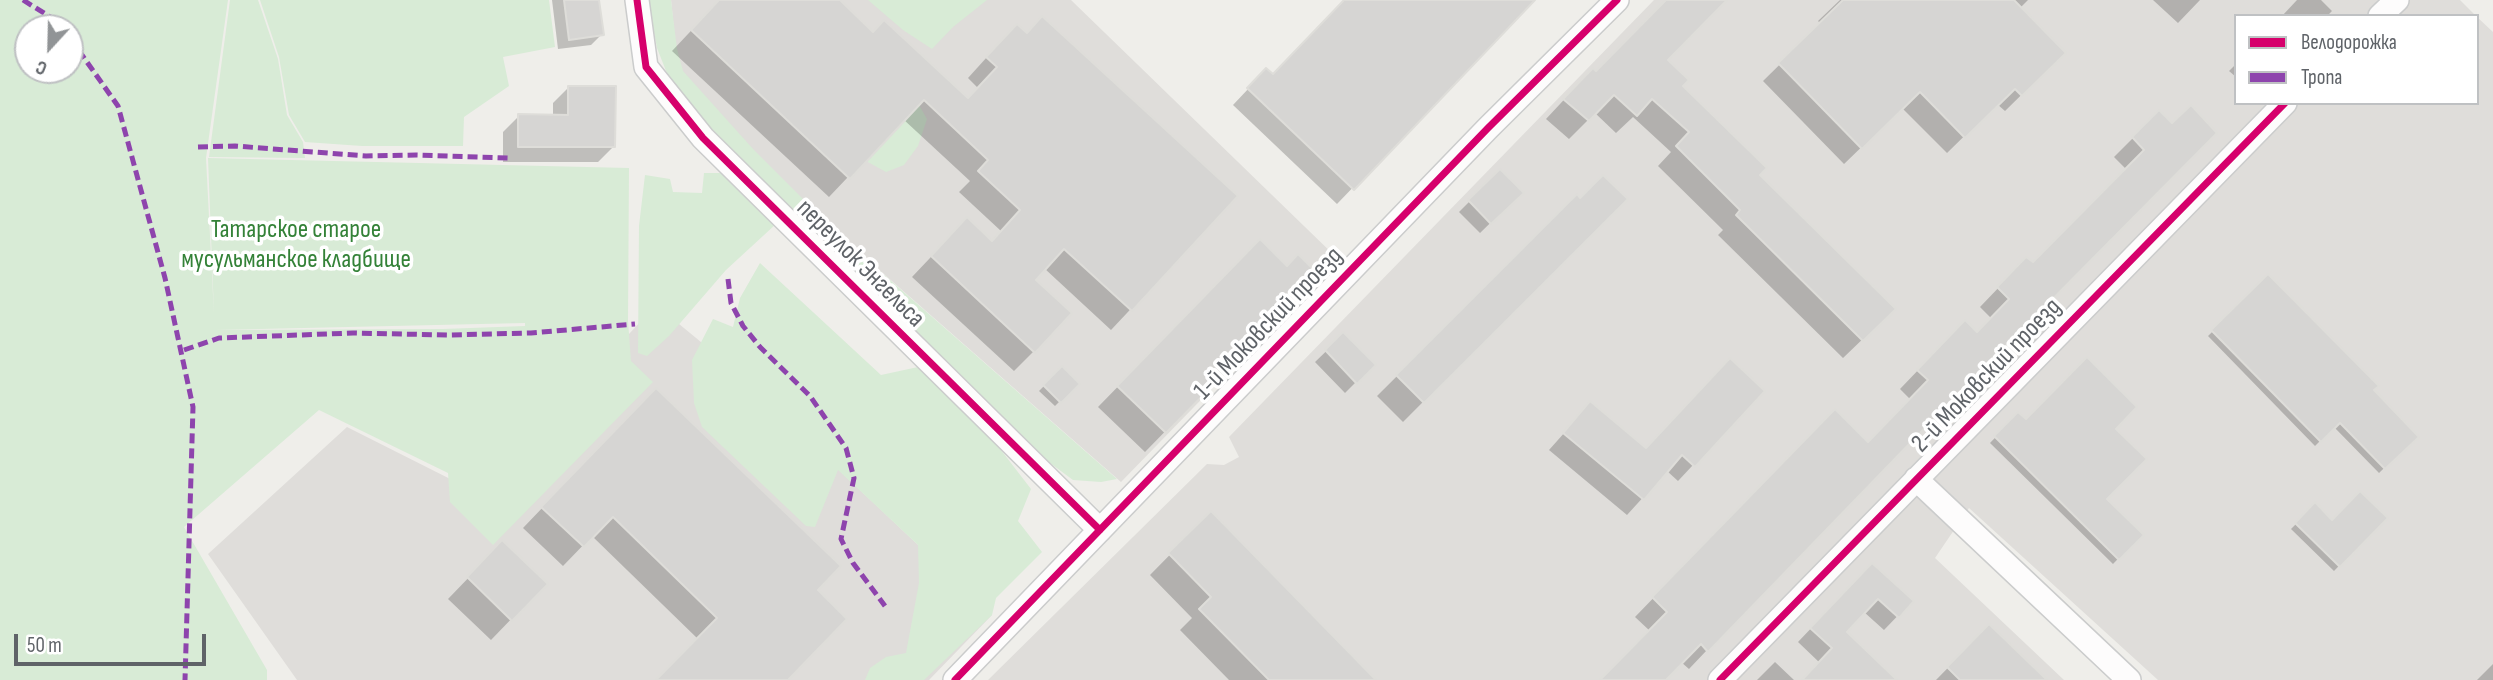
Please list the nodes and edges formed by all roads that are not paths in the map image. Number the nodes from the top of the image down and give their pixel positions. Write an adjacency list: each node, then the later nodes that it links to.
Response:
1 (638, 0): 7 (street, переулок Энгельса)
2 (1617, 0): 7 (street, 1-й Моковский проезд)
3 (2397, 0): 4 (street)
4 (2382, 14)
5 (2284, 105): 6 (street, 2-й Моковский проезд)
6 (1916, 479): 9 (street, 2-й Моковский проезд); 10 (street, 2-й Моковский проезд)
7 (1100, 530): 8 (street, 1-й Моковский проезд)
8 (955, 680)
9 (1720, 680)
10 (2129, 680)

